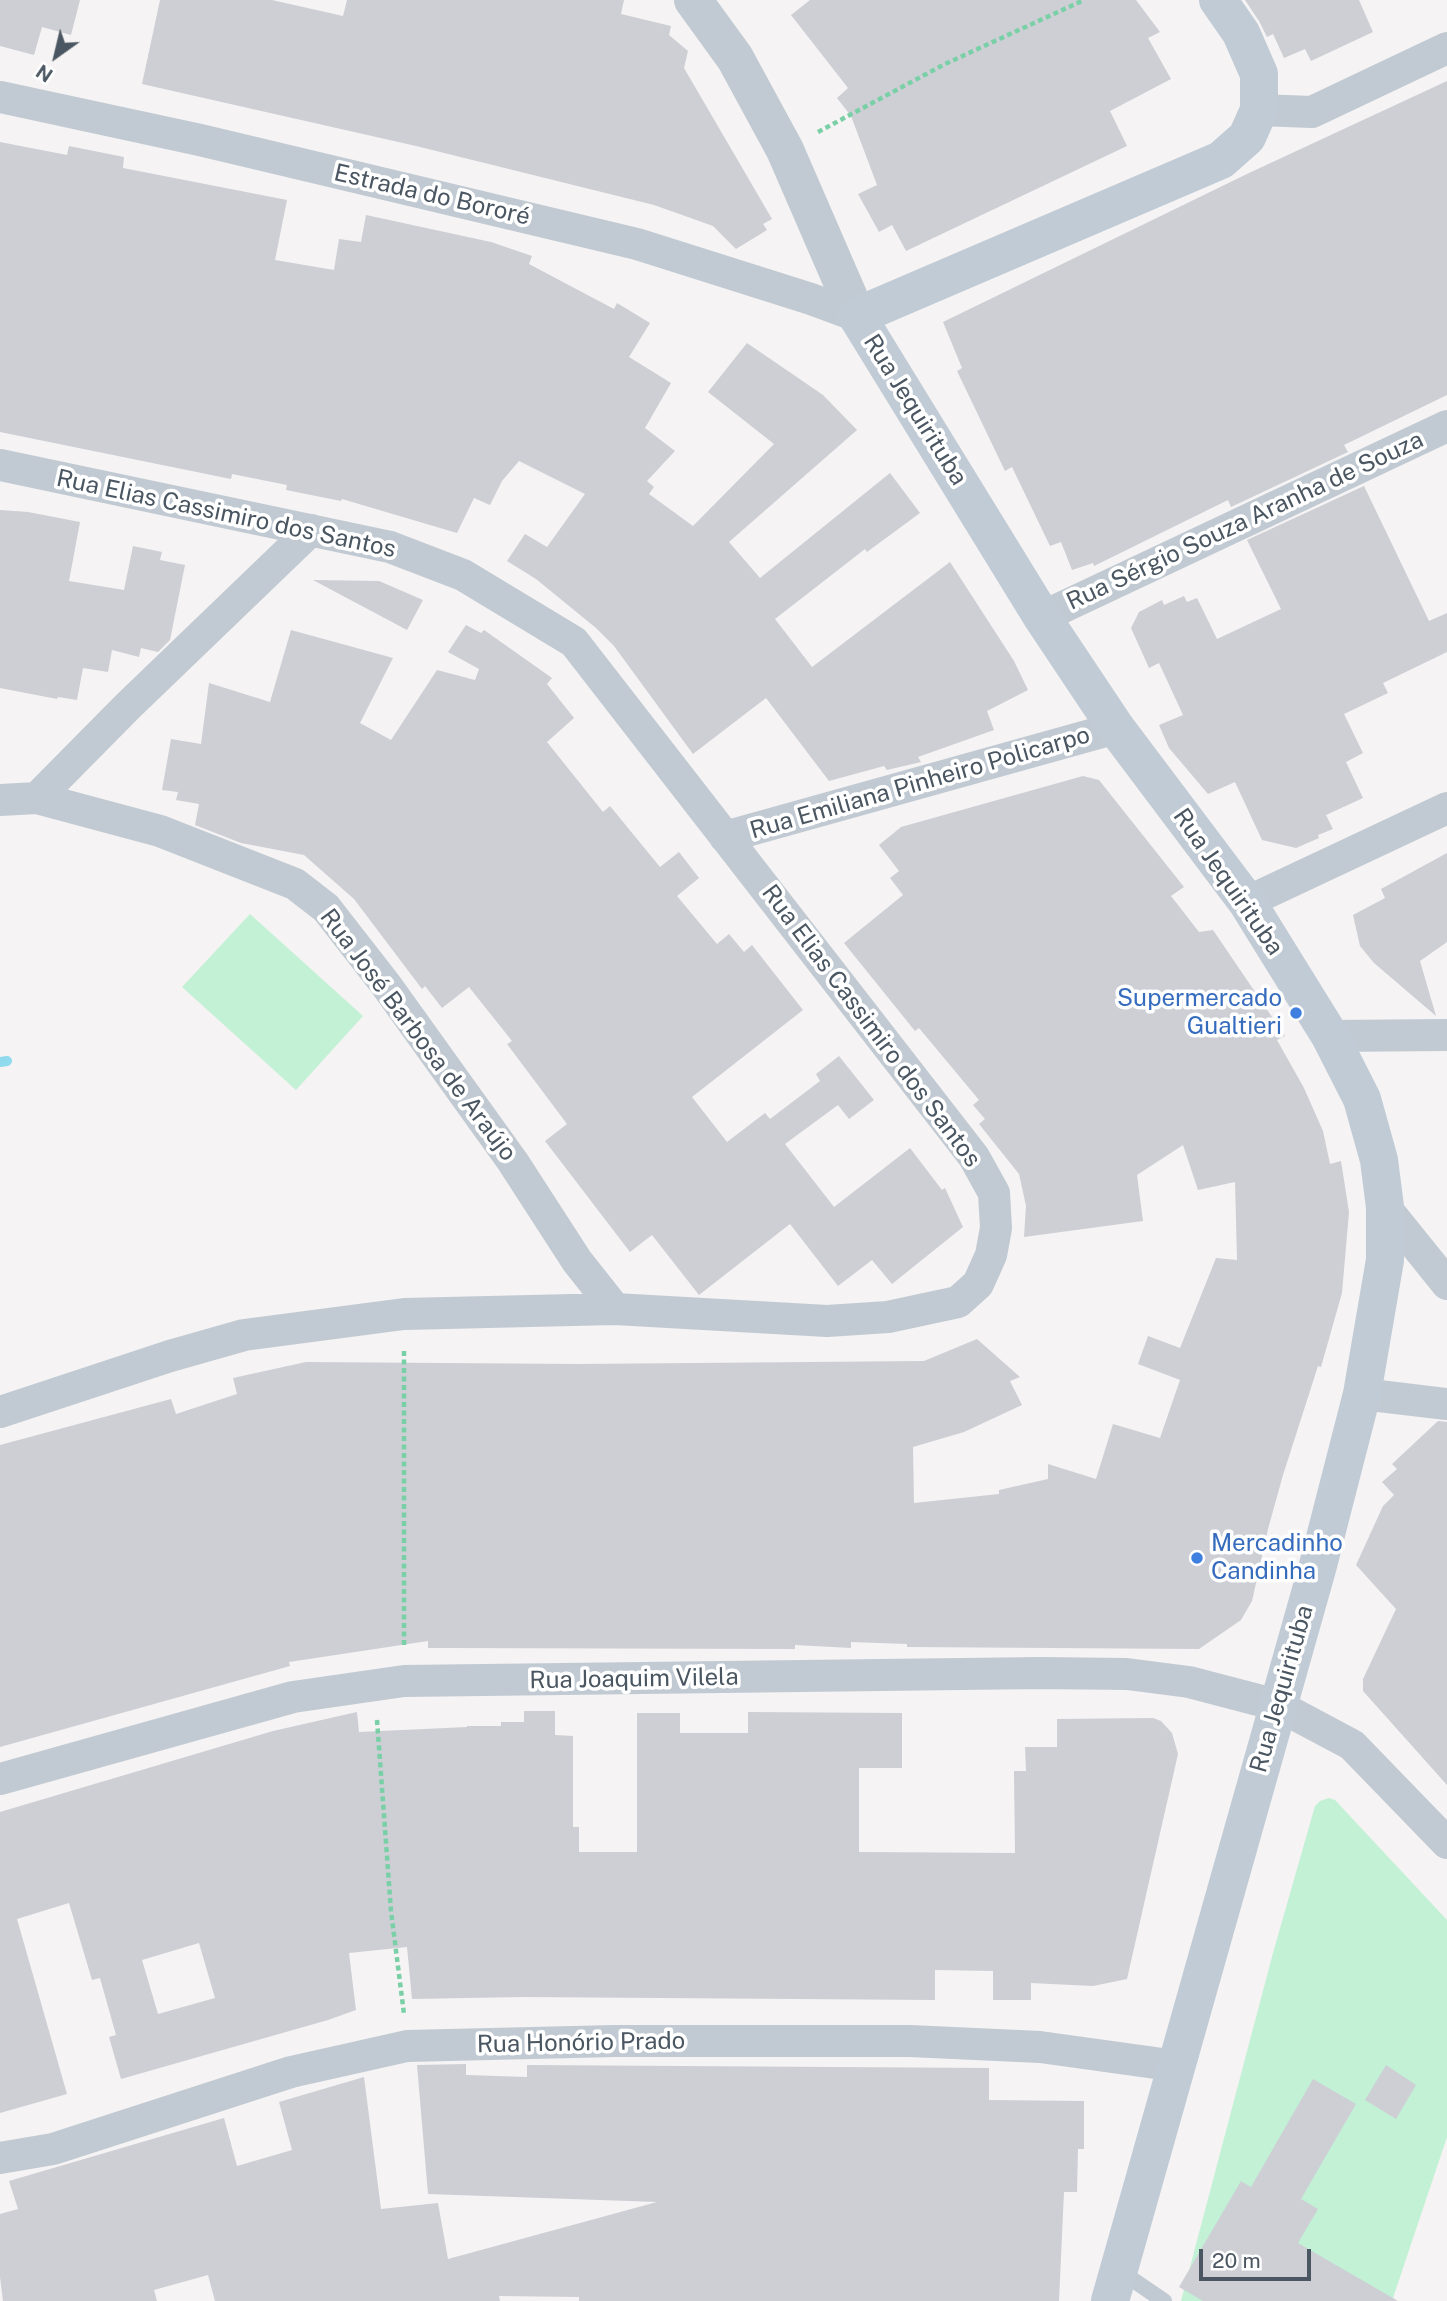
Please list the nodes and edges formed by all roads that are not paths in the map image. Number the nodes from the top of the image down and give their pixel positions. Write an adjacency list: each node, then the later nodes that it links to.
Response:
1 (693, 0): 6 (street, Rua Jequirituba)
2 (1218, 0): 5 (main road)
3 (1447, 48): 5 (street)
4 (0, 97): 6 (street, Estrada do Bororé)
5 (1259, 110): 6 (main road)
6 (857, 316): 10 (main road, Rua Jequirituba)
7 (1447, 426): 10 (street, Rua Sérgio Souza Aranha de Souza)
8 (0, 465): 9 (street, Rua Elias Cassimiro dos Santos)
9 (311, 530): 12 (street); 15 (street, Rua Elias Cassimiro dos Santos)
10 (1042, 617): 11 (main road, Rua Jequirituba)
11 (1116, 729): 15 (street, Rua Emiliana Pinheiro Policarpo); 16 (main road, Rua Jequirituba)
12 (37, 798): 13 (street, Rua José Barbosa de Araújo); 21 (street, Rua José Barbosa de Araújo)
13 (0, 800)
14 (1447, 808): 16 (street)
15 (725, 837): 21 (street, Rua Elias Cassimiro dos Santos)
16 (1248, 902): 18 (main road, Rua Jequirituba)
17 (1447, 1035): 18 (street)
18 (1330, 1036): 19 (main road, Rua Jequirituba)
19 (1385, 1207): 20 (street); 22 (main road, Rua Jequirituba)
20 (1447, 1283)
21 (615, 1309): 24 (street, Rua Elias Cassimiro dos Santos)
22 (1362, 1394): 23 (street); 25 (main road, Rua Jequirituba)
23 (1447, 1404)
24 (0, 1412)
25 (1277, 1705): 26 (street, Rua Joaquim Vilela); 27 (street, Rua Joaquim Vilela); 28 (main road, Rua Jequirituba)
26 (0, 1779)
27 (1447, 1843)
28 (1177, 2066): 29 (street, Rua Honório Prado); 30 (main road, Rua Jequirituba)
29 (0, 2158)
30 (1114, 2285): 31 (lane)
31 (1164, 2301)

